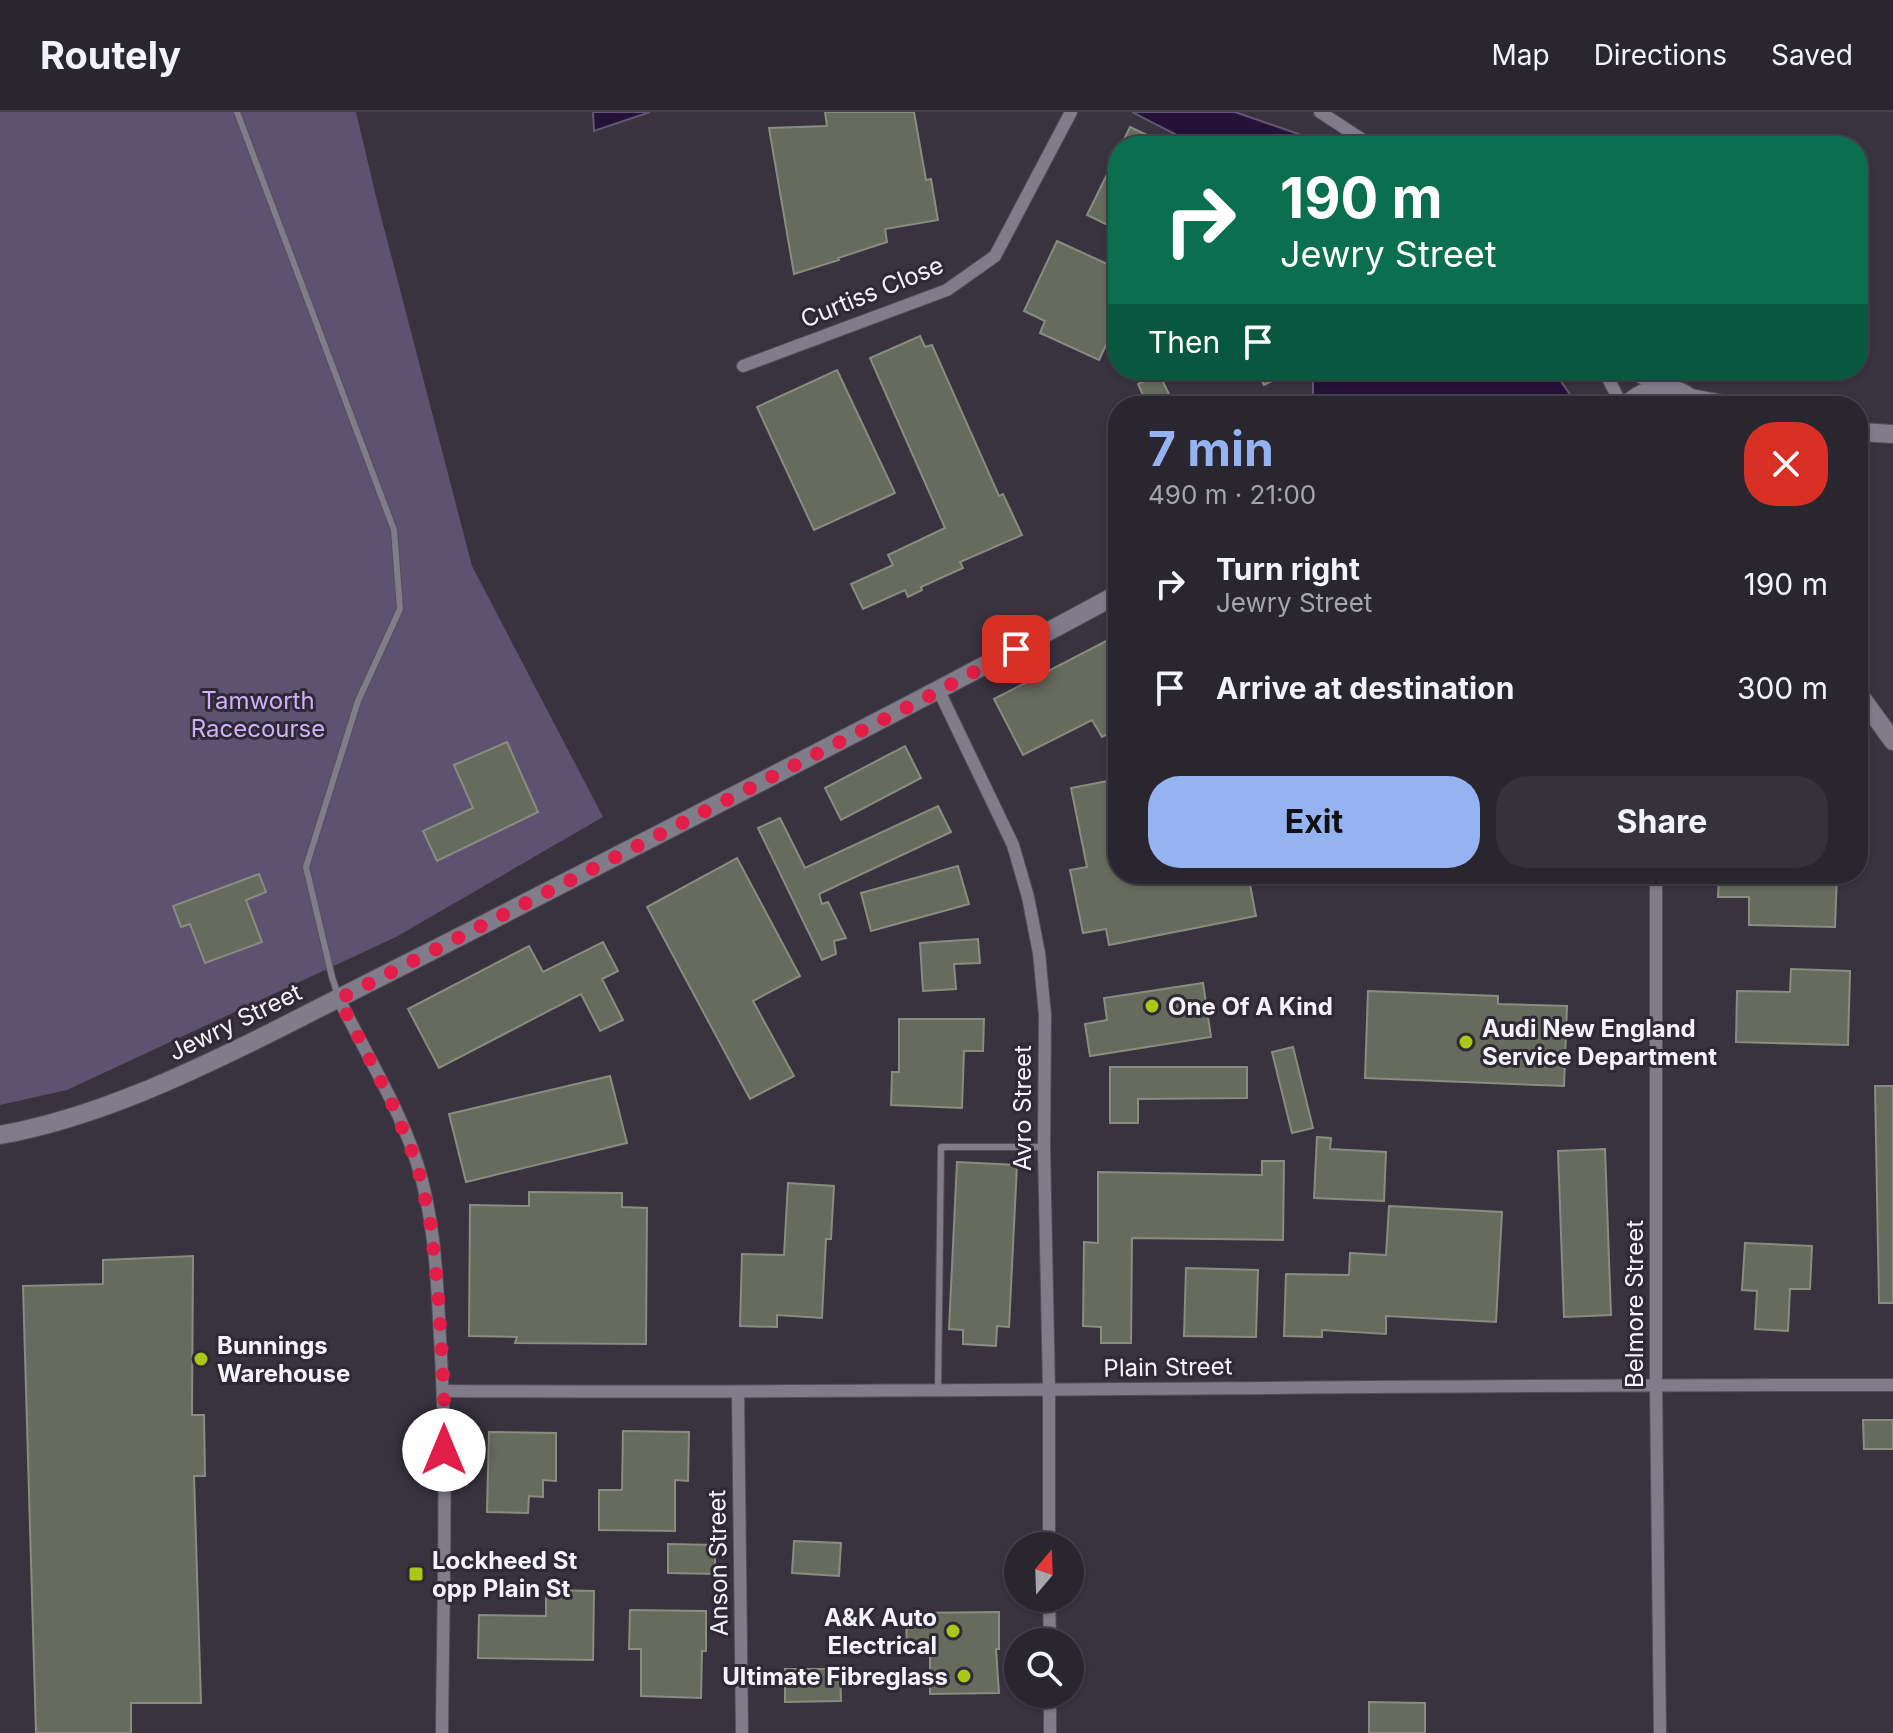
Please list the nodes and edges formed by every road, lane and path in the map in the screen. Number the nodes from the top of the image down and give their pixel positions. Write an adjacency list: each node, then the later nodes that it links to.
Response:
1 (237, 112): 15 (lane)
2 (1071, 112): 5 (street, Curtiss Close)
3 (1320, 112): 4 (street)
4 (1357, 136)
5 (743, 366)
6 (1647, 380): 7 (street)
7 (1664, 388): 8 (main road); 9 (main road)
8 (1637, 396)
9 (1686, 396)
10 (1108, 599): 11 (main road, Jewry Street)
11 (939, 691): 15 (main road, Jewry Street); 17 (street, Avro Street)
12 (1868, 707): 13 (main road)
13 (1893, 741)
14 (1656, 884): 18 (street, Belmore Street)
15 (339, 999): 16 (main road, Jewry Street); 21 (street)
16 (0, 1135)
17 (1044, 1147): 20 (street, Avro Street); 22 (lane)
18 (1656, 1385): 19 (street, Plain Street); 20 (street, Plain Street); 29 (street, Belmore Street)
19 (1893, 1385)
20 (1049, 1390): 22 (street, Plain Street); 24 (street, Avro Street)
21 (444, 1391): 23 (street, Plain Street); 26 (street)
22 (938, 1391): 23 (street, Plain Street)
23 (738, 1393): 27 (street, Anson Street)
24 (1049, 1532)
25 (1050, 1708): 28 (street)
26 (442, 1733)
27 (742, 1733)
28 (1050, 1733)
29 (1660, 1733)

